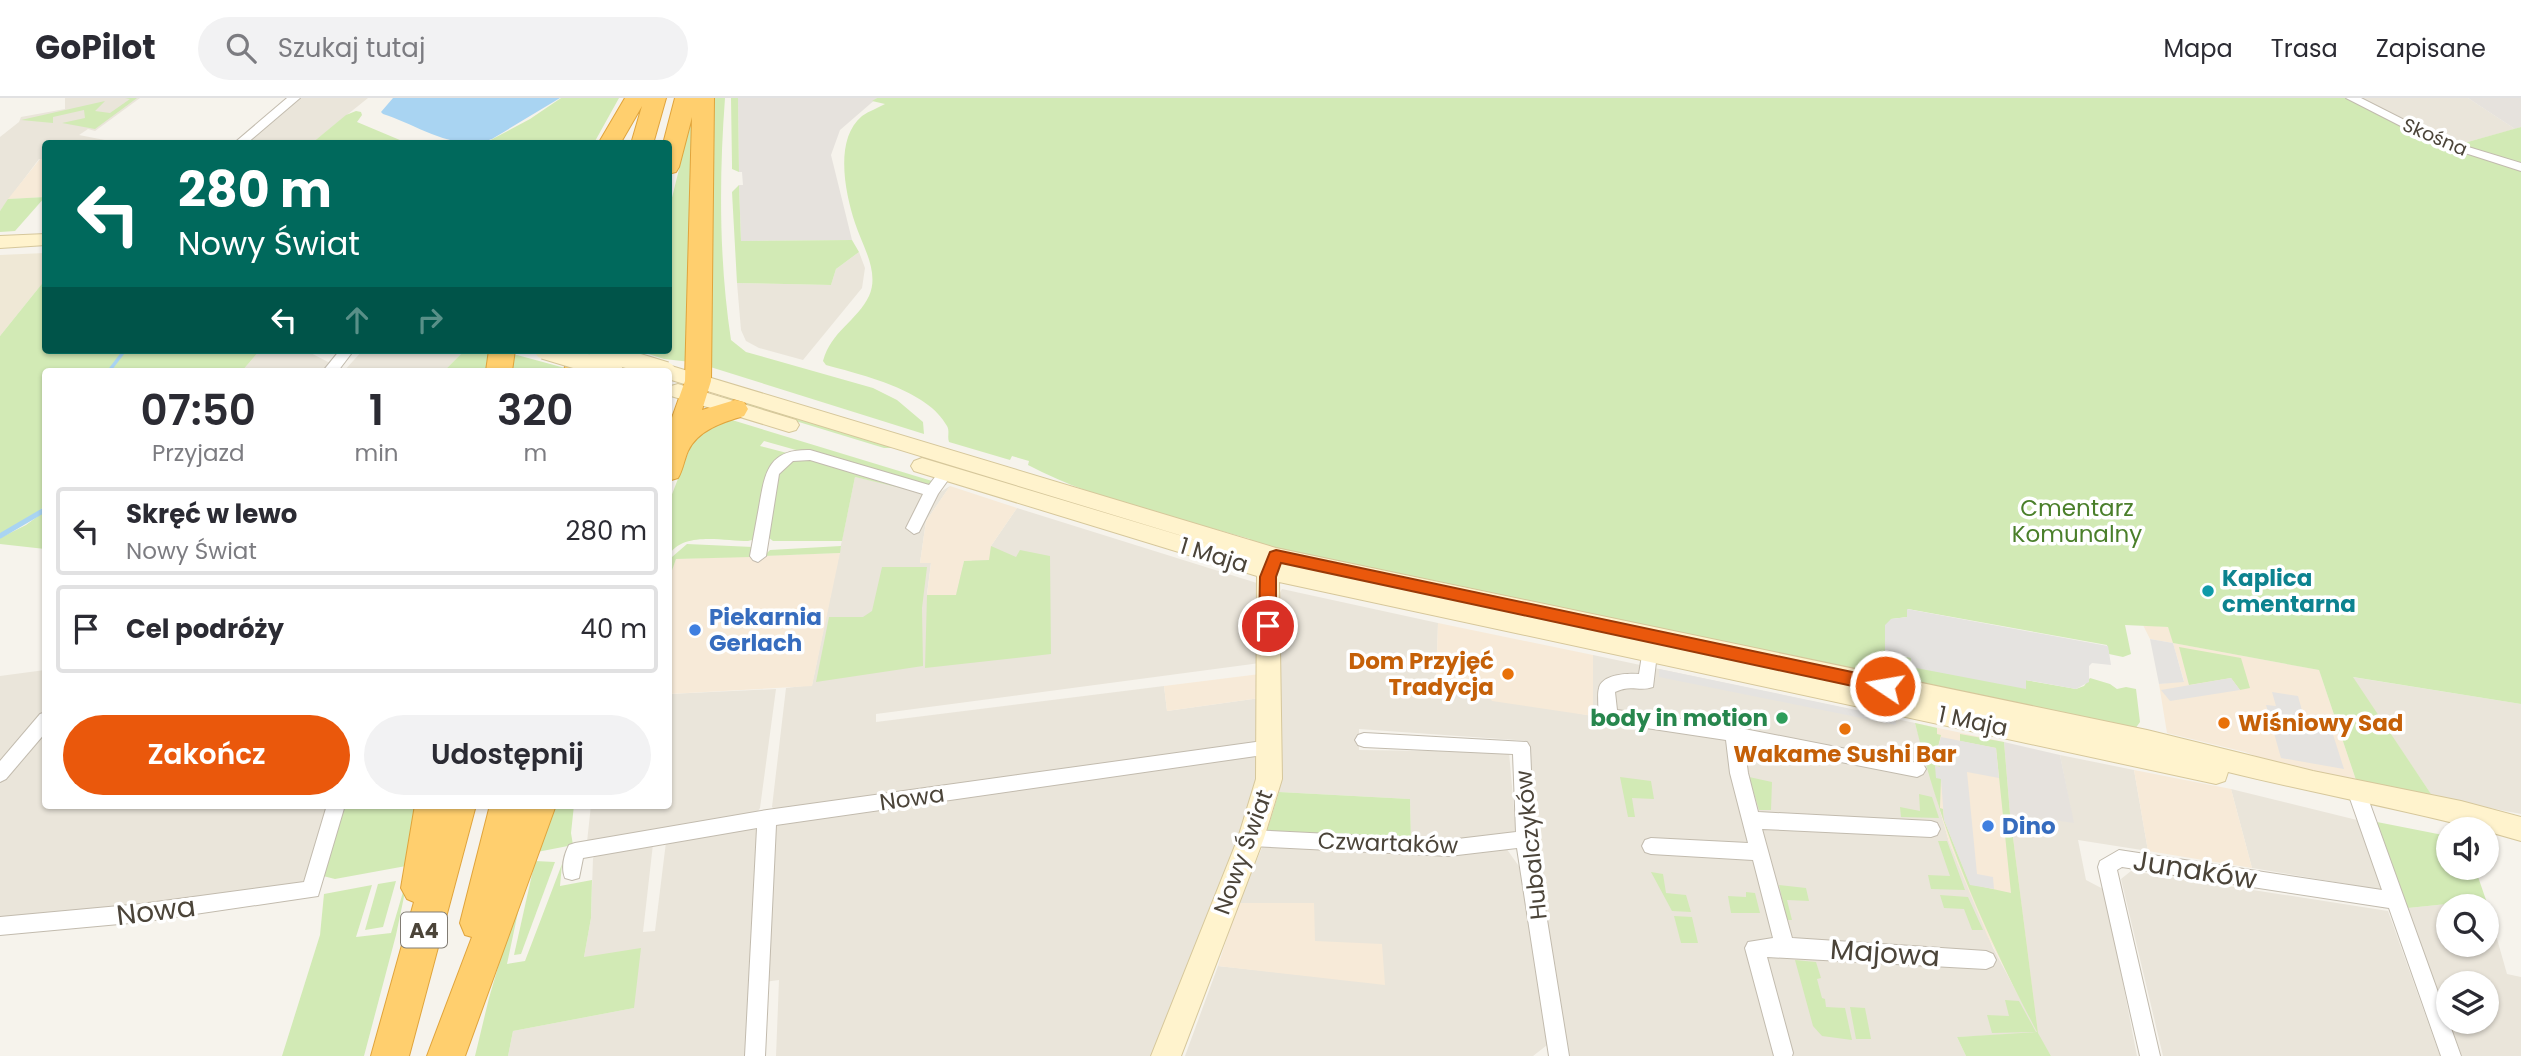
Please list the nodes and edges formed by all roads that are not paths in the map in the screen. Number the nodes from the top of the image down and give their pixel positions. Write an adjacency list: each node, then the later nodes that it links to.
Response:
1 (294, 98): 7 (street)
2 (636, 98): 8 (highway)
3 (655, 98): 9 (highway)
4 (686, 98): 10 (highway)
5 (703, 98): 22 (highway)
6 (2352, 98): 11 (street, Skośna)
7 (243, 140)
8 (611, 140)
9 (643, 140)
10 (672, 152)
11 (2521, 167)
12 (42, 239): 13 (main road)
13 (0, 242)
14 (344, 354): 17 (street)
15 (557, 354): 18 (main road, bridge)
16 (610, 354): 19 (main road, 1 Maja, bridge)
17 (332, 368)
18 (604, 368)
19 (657, 368)
20 (672, 374): 22 (main road, 1 Maja)
21 (672, 388): 22 (main road, 1 Maja)
22 (696, 388): 23 (main road, 1 Maja); 24 (highway); 30 (main road, 1 Maja)
23 (735, 408): 24 (highway); 26 (main road, 1 Maja)
24 (678, 444): 25 (highway)
25 (672, 460)
26 (946, 473): 27 (street); 30 (main road, 1 Maja)
27 (932, 491): 28 (street); 29 (street)
28 (914, 528)
29 (758, 556)
30 (1273, 564): 31 (main road, 1 Maja); 35 (main road, 1 Maja); 36 (main road, Nowy Świat)
31 (1649, 654): 33 (street); 37 (main road, 1 Maja)
32 (42, 724): 39 (street)
33 (1734, 734): 38 (street); 47 (street)
34 (1364, 740): 51 (street, Hubalczyków)
35 (2147, 741): 37 (main road, 1 Maja); 40 (main road, 1 Maja)
36 (1270, 747): 46 (street, Nowa); 50 (main road, Nowy Świat)
37 (2182, 766): 40 (main road, 1 Maja)
38 (1917, 768)
39 (0, 774)
40 (2358, 797): 49 (main road, 1 Maja); 55 (street)
41 (335, 809): 56 (street, Nowa)
42 (431, 809): 60 (highway)
43 (458, 809): 60 (highway, A4)
44 (507, 809): 61 (highway, A4)
45 (538, 809): 61 (highway)
46 (766, 818): 54 (street, Nowa); 62 (street)
47 (1751, 820): 48 (street); 53 (street)
48 (1931, 829)
49 (2521, 831)
50 (1251, 838): 51 (street, Czwartaków); 63 (main road, Nowy Świat)
51 (1525, 839): 64 (street, Hubalczyków)
52 (1651, 846): 53 (street)
53 (1760, 852): 57 (street)
54 (572, 872)
55 (2394, 901): 65 (street, Junaków); 66 (street)
56 (0, 926)
57 (1785, 947): 58 (street, Majowa); 59 (street, Majowa)
58 (1986, 960)
59 (1783, 1053)
60 (389, 1056)
61 (446, 1056)
62 (755, 1056)
63 (1166, 1056)
64 (1559, 1056)
65 (2150, 1056)
66 (2451, 1056)

